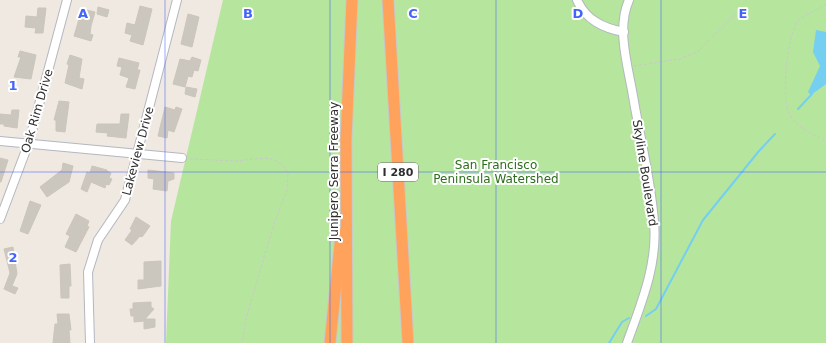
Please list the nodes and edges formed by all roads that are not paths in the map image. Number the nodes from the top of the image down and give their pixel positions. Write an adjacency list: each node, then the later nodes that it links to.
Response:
1 (67, 0): 9 (street, Oak Rim Drive)
2 (177, 0): 10 (street, Lakeview Drive)
3 (352, 0): 12 (highway, Junipero Serra Freeway)
4 (388, 0): 17 (highway, I 280)
5 (577, 0): 7 (street)
6 (629, 0): 7 (street, Skyline Boulevard)
7 (624, 32): 18 (street, Skyline Boulevard)
8 (0, 140): 9 (street)
9 (29, 142): 10 (street); 13 (street, Oak Rim Drive)
10 (137, 154): 11 (street); 14 (street, Lakeview Drive)
11 (182, 158)
12 (346, 200): 15 (highway); 16 (highway, Junipero Serra Freeway)
13 (0, 219)
14 (90, 343)
15 (330, 343)
16 (347, 343)
17 (408, 343)
18 (627, 343)

